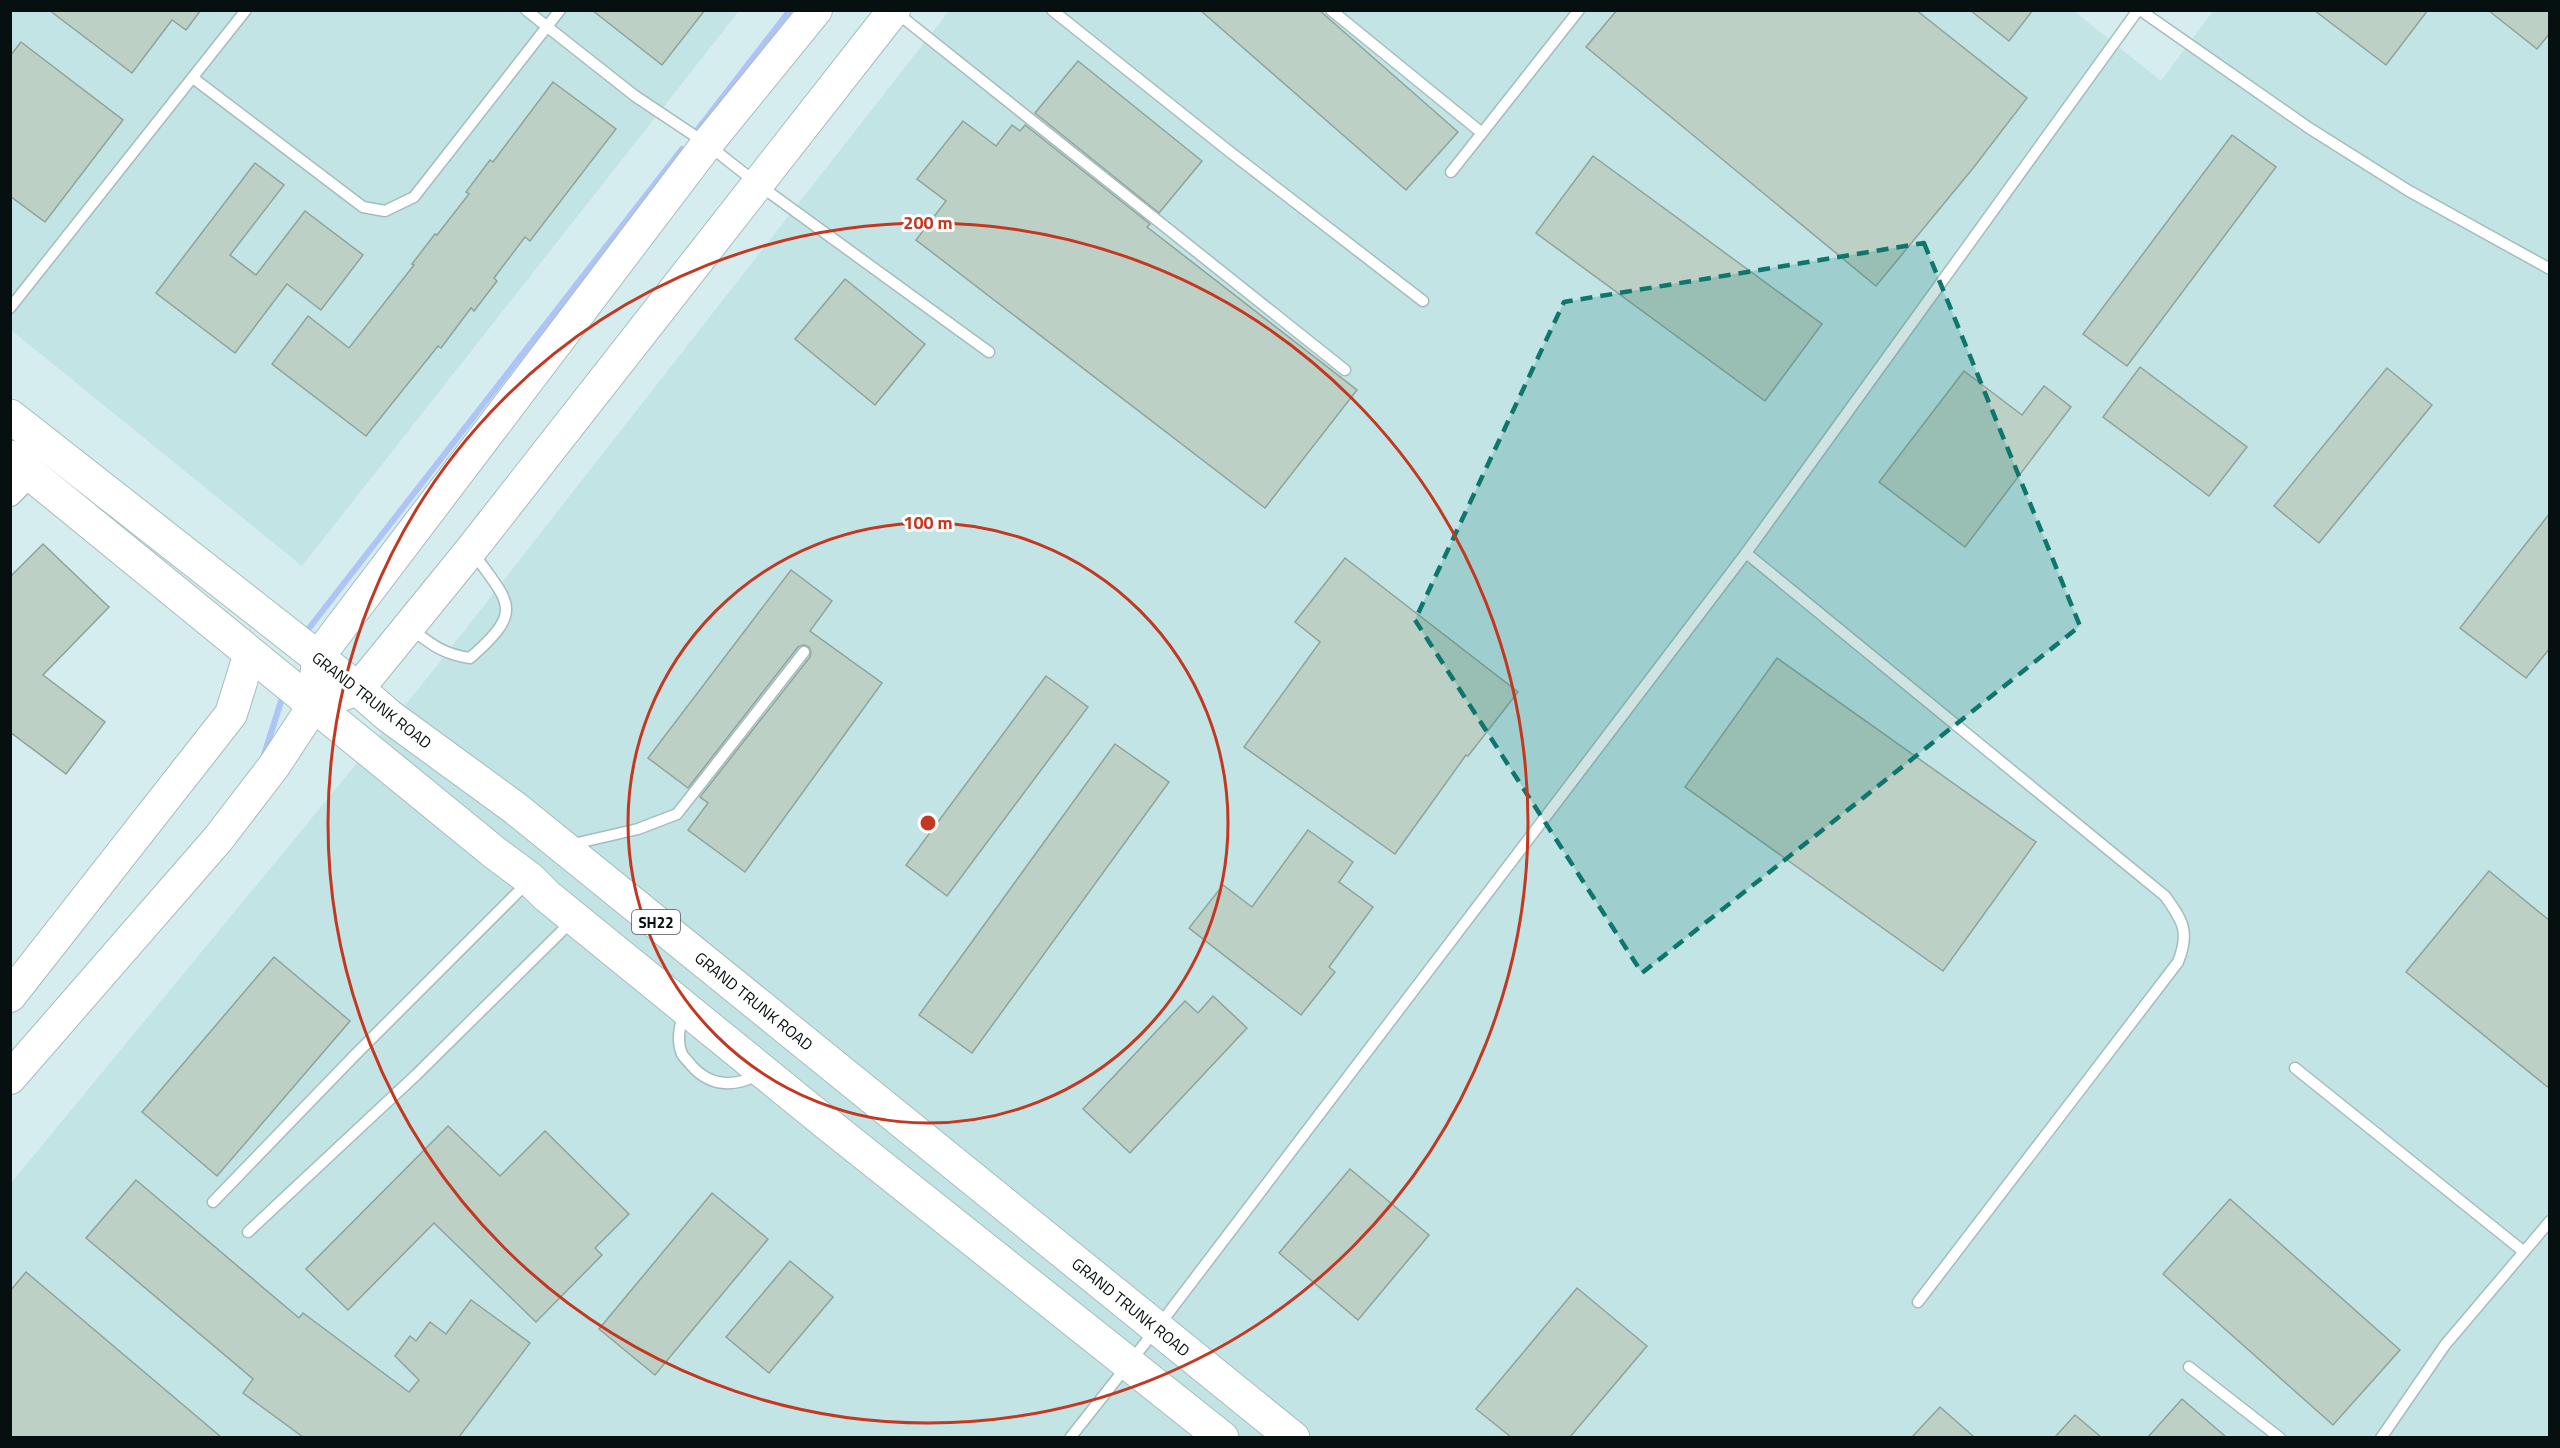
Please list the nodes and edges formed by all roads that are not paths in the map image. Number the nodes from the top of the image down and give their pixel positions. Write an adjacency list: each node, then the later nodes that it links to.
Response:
1 (246, 10): 11 (lane)
2 (526, 10): 10 (lane)
3 (560, 10): 10 (lane)
4 (816, 10): 13 (street)
5 (1052, 10): 17 (lane)
6 (1330, 10): 12 (lane)
7 (1579, 10): 12 (lane)
8 (2139, 10): 16 (lane); 24 (lane)
9 (894, 11): 15 (street); 20 (lane)
10 (546, 27): 11 (lane); 13 (lane)
11 (193, 78): 18 (lane)
12 (1482, 133): 14 (lane)
13 (707, 144): 15 (lane); 28 (street)
14 (1451, 172)
15 (759, 185): 19 (lane); 23 (street)
16 (2550, 269)
17 (1423, 301)
18 (10, 308)
19 (989, 352)
20 (1345, 370)
21 (10, 416): 28 (highway, GRAND TRUNK ROAD / SH22)
22 (17, 476): 27 (highway, SH22)
23 (471, 550): 25 (street); 25 (lane)
24 (1746, 553): 45 (lane); 46 (lane)
25 (408, 627): 29 (street)
26 (804, 652): 31 (lane)
27 (250, 653): 30 (highway, SH22); 35 (street)
28 (318, 657): 29 (highway, GRAND TRUNK ROAD / SH22); 30 (street)
29 (358, 689): 30 (street); 31 (highway, GRAND TRUNK ROAD / SH22)
30 (314, 705): 32 (highway, SH22); 38 (street)
31 (563, 846): 34 (highway, GRAND TRUNK ROAD / SH22)
32 (530, 879): 33 (highway, SH22); 41 (lane)
33 (574, 918): 36 (highway, SH22); 43 (lane)
34 (701, 958): 36 (highway); 39 (highway, GRAND TRUNK ROAD / SH22)
35 (10, 996)
36 (677, 1002): 40 (highway, SH22)
37 (2295, 1068): 44 (lane)
38 (10, 1078)
39 (860, 1087): 40 (highway); 46 (highway, GRAND TRUNK ROAD / SH22)
40 (830, 1126): 47 (highway, SH22)
41 (213, 1202)
42 (2550, 1221): 44 (lane)
43 (248, 1232)
44 (2523, 1251): 53 (lane)
45 (1918, 1302)
46 (1157, 1328): 47 (lane); 51 (highway, GRAND TRUNK ROAD / SH22)
47 (1130, 1364): 49 (lane); 50 (highway, SH22)
48 (2189, 1367): 52 (lane)
49 (1070, 1437)
50 (1222, 1437)
51 (1293, 1437)
52 (2280, 1437)
53 (2381, 1437)

